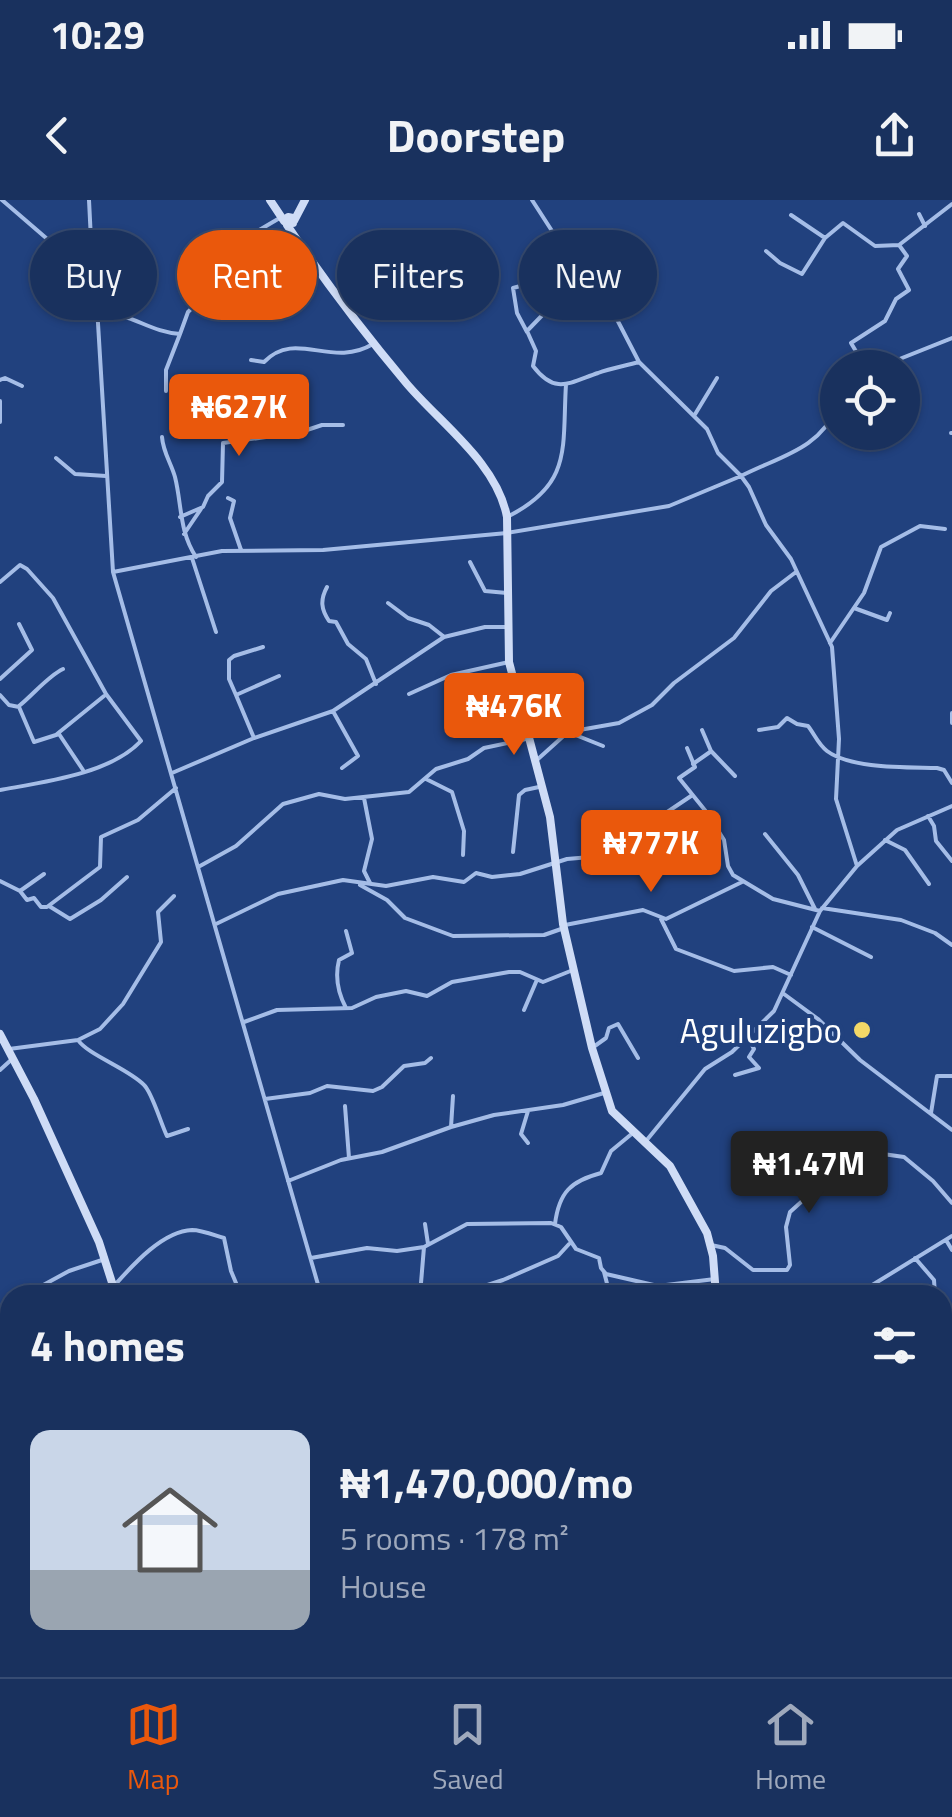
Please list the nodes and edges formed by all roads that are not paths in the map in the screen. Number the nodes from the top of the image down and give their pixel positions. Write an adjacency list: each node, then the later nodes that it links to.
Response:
1 (2, 200): 11 (street)
2 (89, 200): 12 (street)
3 (270, 200): 9 (main road)
4 (532, 200): 13 (street)
5 (302, 204): 9 (main road)
6 (952, 204): 10 (street)
7 (919, 214): 10 (street)
8 (790, 216): 14 (street)
9 (287, 219): 25 (street); 27 (main road)
10 (926, 226): 15 (street)
11 (37, 230)
12 (91, 230)
13 (551, 230)
14 (824, 238): 15 (street); 16 (street)
15 (900, 245): 28 (street)
16 (766, 251)
17 (519, 286): 18 (street)
18 (519, 316)
19 (98, 320): 45 (street)
20 (133, 320): 25 (street)
21 (520, 320): 24 (street)
22 (538, 320): 24 (street)
23 (617, 320): 31 (street)
24 (527, 332): 34 (street)
25 (180, 334): 36 (street)
26 (952, 338): 29 (street)
27 (374, 342): 30 (street); 49 (main road)
28 (855, 350)
29 (920, 351)
30 (251, 360)
31 (639, 362): 34 (street); 38 (street)
32 (717, 378): 38 (street)
33 (0, 380): 35 (street)
34 (566, 384): 49 (street)
35 (22, 386)
36 (166, 390)
37 (0, 401): 39 (street)
38 (693, 417): 44 (street)
39 (0, 422)
40 (343, 426): 47 (street)
41 (820, 436): 44 (street)
42 (162, 437): 48 (street)
43 (56, 458): 45 (street)
44 (741, 476): 52 (street); 57 (street)
45 (108, 477): 56 (street)
46 (228, 498): 53 (street)
47 (202, 507): 48 (street); 51 (street)
48 (180, 517): 51 (street)
49 (507, 517): 52 (main road)
50 (945, 528): 62 (street)
51 (184, 534): 54 (street)
52 (507, 534): 53 (street); 60 (main road)
53 (241, 550): 54 (street)
54 (194, 558): 56 (street); 66 (street)
55 (470, 562): 60 (street)
56 (113, 572): 97 (street)
57 (796, 572): 68 (street); 85 (street)
58 (0, 582): 75 (street)
59 (327, 588): 74 (street)
60 (507, 592): 65 (main road)
61 (388, 603): 67 (street)
62 (854, 608): 63 (street); 68 (street)
63 (890, 612)
64 (19, 624): 73 (street)
65 (506, 627): 67 (street); 70 (main road)
66 (216, 632)
67 (444, 637): 74 (street)
68 (830, 642): 92 (street)
69 (263, 647): 78 (street)
70 (508, 662): 76 (street); 88 (main road)
71 (63, 669): 79 (street)
72 (279, 676): 78 (street)
73 (0, 679)
74 (376, 684): 80 (street)
75 (106, 694): 86 (street); 96 (street)
76 (409, 694)
77 (0, 695): 79 (street)
78 (236, 695): 87 (street)
79 (18, 706): 86 (street)
80 (333, 712): 87 (street); 95 (street)
81 (952, 713): 82 (street)
82 (952, 723)
83 (702, 730): 91 (street)
84 (759, 730): 92 (street)
85 (568, 732): 89 (street); 93 (street)
86 (57, 734): 96 (street)
87 (254, 738): 97 (street)
88 (528, 739): 93 (main road); 99 (street)
89 (602, 746)
90 (687, 748): 94 (street)
91 (711, 751): 94 (street); 98 (street)
92 (839, 757): 100 (street); 117 (street)
93 (535, 762): 101 (main road)
94 (693, 764): 105 (street)
95 (342, 768)
96 (83, 770): 103 (street)
97 (172, 773): 102 (street)
98 (735, 776)
99 (424, 778): 104 (street); 113 (street)
100 (952, 783)
101 (542, 787): 112 (street); 115 (main road)
102 (176, 788): 116 (street); 127 (street)
103 (0, 790)
104 (364, 796): 116 (street); 123 (street)
105 (692, 796): 108 (street); 121 (street)
106 (952, 806): 107 (street)
107 (928, 816): 110 (street); 114 (street)
108 (653, 821): 111 (street); 115 (street)
109 (764, 834): 128 (street)
110 (884, 840): 117 (street); 124 (street)
111 (689, 841)
112 (514, 852)
113 (462, 855)
114 (952, 861)
115 (556, 863): 123 (street); 131 (main road)
116 (200, 866): 130 (street)
117 (857, 866): 128 (street)
118 (44, 874): 125 (street)
119 (127, 877): 127 (street)
120 (0, 880): 125 (street)
121 (742, 882): 128 (street); 129 (street)
122 (356, 883): 123 (street); 130 (street); 131 (street)
123 (370, 883)
124 (930, 884)
125 (20, 891): 127 (street)
126 (174, 896): 145 (street)
127 (49, 906)
128 (819, 909): 132 (street); 134 (street)
129 (660, 919): 131 (street); 137 (street)
130 (216, 924): 142 (street)
131 (564, 926): 136 (main road)
132 (812, 927): 135 (street); 137 (street)
133 (346, 931): 140 (street)
134 (952, 945)
135 (871, 957)
136 (574, 969): 138 (street); 146 (main road)
137 (791, 975): 139 (street)
138 (536, 980): 140 (street); 141 (street)
139 (784, 994): 144 (street); 158 (street)
140 (346, 1008): 142 (street)
141 (524, 1010)
142 (244, 1022): 155 (street)
143 (0, 1034): 147 (main road)
144 (748, 1038): 151 (street); 163 (street)
145 (78, 1040): 147 (street); 160 (street)
146 (592, 1048): 149 (street); 153 (main road)
147 (11, 1053): 150 (street); 180 (main road)
148 (430, 1058): 155 (street)
149 (638, 1058)
150 (0, 1070)
151 (735, 1075)
152 (952, 1076): 158 (street)
153 (604, 1092): 157 (street); 162 (main road)
154 (453, 1096): 159 (street)
155 (266, 1100): 166 (street)
156 (344, 1106): 165 (street)
157 (528, 1110): 159 (street); 164 (street)
158 (930, 1113): 161 (street)
159 (451, 1126): 165 (street)
160 (188, 1129)
161 (952, 1130)
162 (634, 1132): 163 (main road); 170 (street)
163 (645, 1142): 175 (main road)
164 (528, 1143)
165 (349, 1158): 166 (street)
166 (288, 1181): 178 (street)
167 (952, 1203): 175 (street)
168 (197, 1222): 171 (street)
169 (425, 1224): 176 (street)
170 (555, 1224): 174 (street); 176 (street)
171 (195, 1230): 185 (street); 186 (street)
172 (952, 1236): 173 (street)
173 (946, 1240): 177 (street); 179 (street)
174 (570, 1242): 181 (street); 189 (street)
175 (711, 1245): 182 (main road)
176 (426, 1246): 178 (street); 188 (street)
177 (952, 1250)
178 (310, 1258): 187 (street)
179 (915, 1258): 194 (street); 195 (street)
180 (104, 1259): 183 (street); 184 (main road)
181 (604, 1272): 190 (street); 191 (street)
182 (716, 1279): 192 (street); 193 (main road)
183 (43, 1285)
184 (113, 1285)
185 (119, 1285)
186 (236, 1285)
187 (318, 1285)
188 (421, 1285)
189 (487, 1285)
190 (607, 1285)
191 (654, 1285)
192 (666, 1285)
193 (716, 1285)
194 (872, 1285)
195 (934, 1285)

